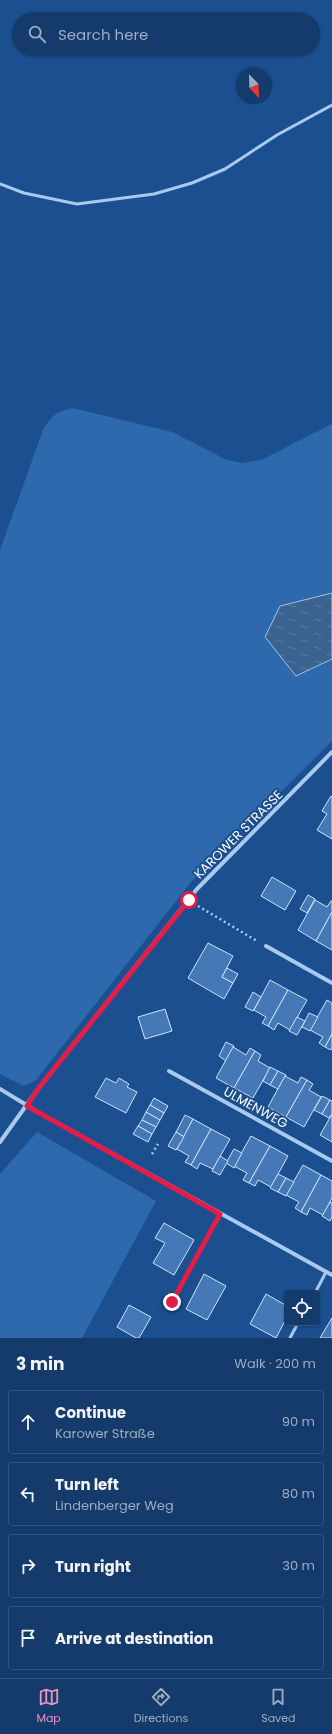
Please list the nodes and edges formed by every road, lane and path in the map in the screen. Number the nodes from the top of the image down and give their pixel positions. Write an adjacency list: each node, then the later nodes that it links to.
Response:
1 (332, 104): 2 (lane)
2 (0, 184)
3 (332, 752): 4 (street, KAROWER STRASSE)
4 (189, 900): 5 (path); 9 (street, KAROWER STRASSE)
5 (266, 946): 6 (street)
6 (332, 983)
7 (169, 1070): 13 (street, ULMENWEG)
8 (0, 1089): 9 (street)
9 (27, 1106): 10 (street, KAROWER STRASSE); 14 (street)
10 (0, 1142)
11 (158, 1144): 12 (path)
12 (152, 1154)
13 (332, 1161)
14 (220, 1214): 15 (street); 18 (lane)
15 (326, 1272): 16 (street); 17 (lane)
16 (332, 1275)
17 (317, 1290)
18 (172, 1302)
19 (296, 1326): 20 (lane)
20 (290, 1338)

